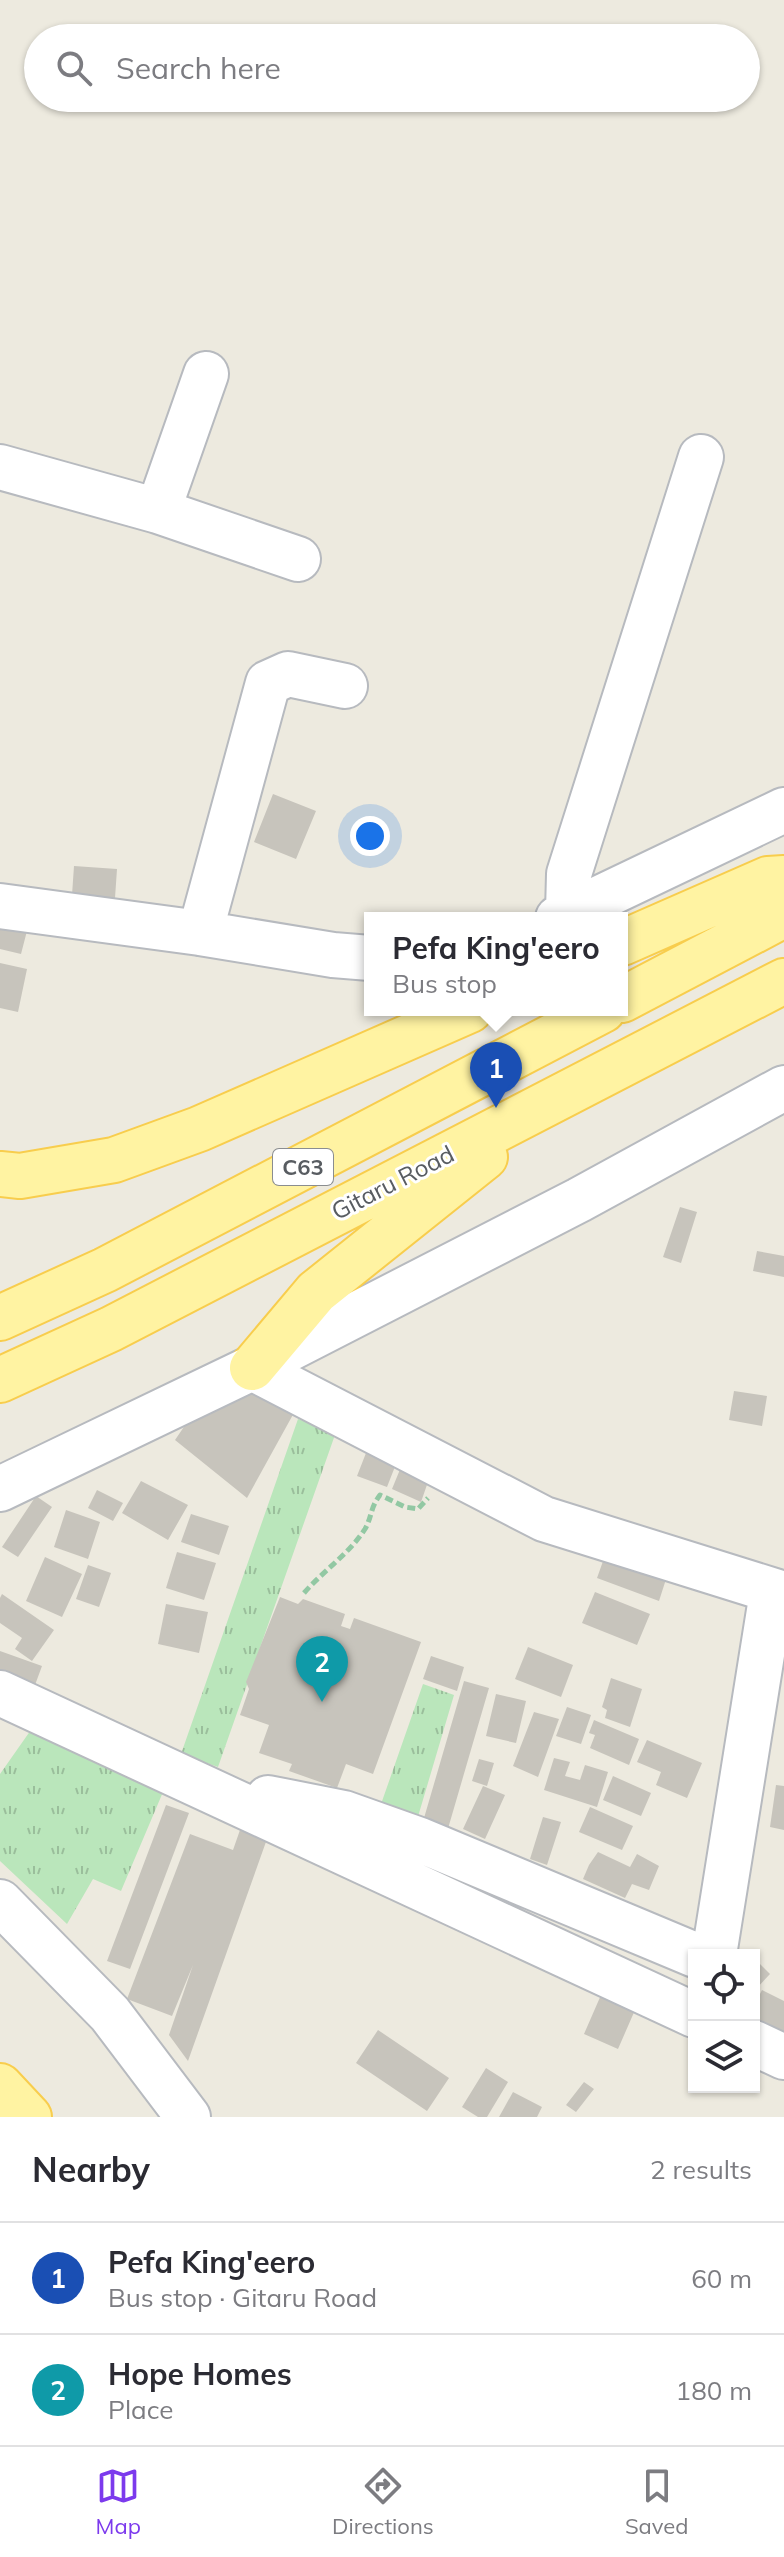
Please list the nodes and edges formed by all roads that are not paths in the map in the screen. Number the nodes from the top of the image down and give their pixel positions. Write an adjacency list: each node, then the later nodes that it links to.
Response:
1 (206, 374): 4 (street)
2 (701, 457): 10 (street)
3 (0, 467): 4 (street)
4 (158, 511): 5 (street)
5 (298, 559)
6 (345, 686): 13 (street)
7 (784, 810): 11 (street)
8 (784, 878): 14 (main road)
9 (0, 906): 13 (street)
10 (563, 912)
11 (569, 912)
12 (784, 915): 17 (main road)
13 (200, 933): 15 (street)
14 (628, 940)
15 (364, 958)
16 (784, 981): 21 (main road, Gitaru Road / C63)
17 (628, 997)
18 (456, 1016): 22 (main road)
19 (592, 1016): 23 (main road, C63)
20 (784, 1088): 24 (street)
21 (558, 1098): 24 (main road); 25 (main road, Gitaru Road / C63)
22 (7, 1179)
23 (0, 1318)
24 (252, 1368): 26 (street); 27 (street)
25 (0, 1380)
26 (0, 1489)
27 (778, 1593): 31 (street)
28 (0, 1693): 29 (street)
29 (192, 1781): 32 (street); 33 (street)
30 (0, 1902): 38 (street)
31 (715, 1949)
32 (688, 1952)
33 (688, 2012)
34 (760, 2046): 35 (street)
35 (784, 2057)
36 (0, 2086): 37 (main road)
37 (29, 2117)
38 (188, 2117)

